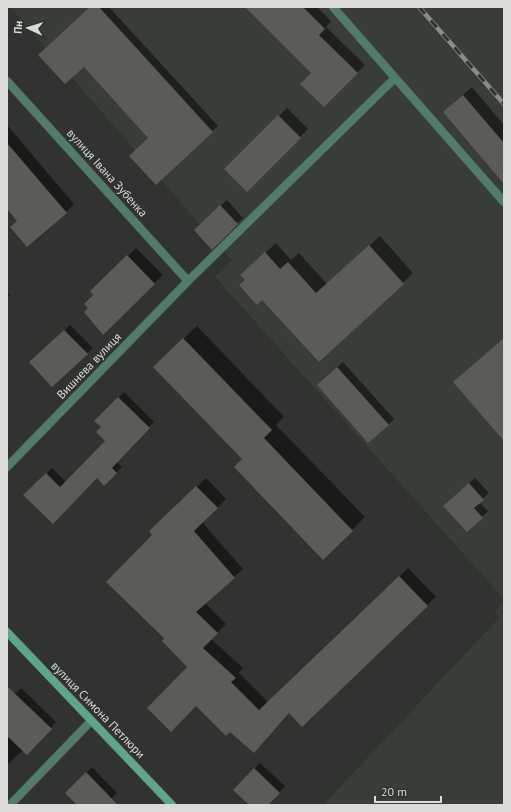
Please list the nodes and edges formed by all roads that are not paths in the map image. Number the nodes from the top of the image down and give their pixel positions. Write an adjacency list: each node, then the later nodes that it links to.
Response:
1 (333, 7): 2 (street)
2 (395, 78): 4 (street); 5 (street, Вишнева вулиця)
3 (7, 81): 5 (street, вулиця Івана Зубенка)
4 (504, 202)
5 (188, 281): 6 (street, Вишнева вулиця)
6 (7, 467)
7 (7, 632): 8 (main road, вулиця Симона Петлюри)
8 (91, 720): 9 (street); 10 (main road, вулиця Симона Петлюри)
9 (10, 805)
10 (172, 805)

